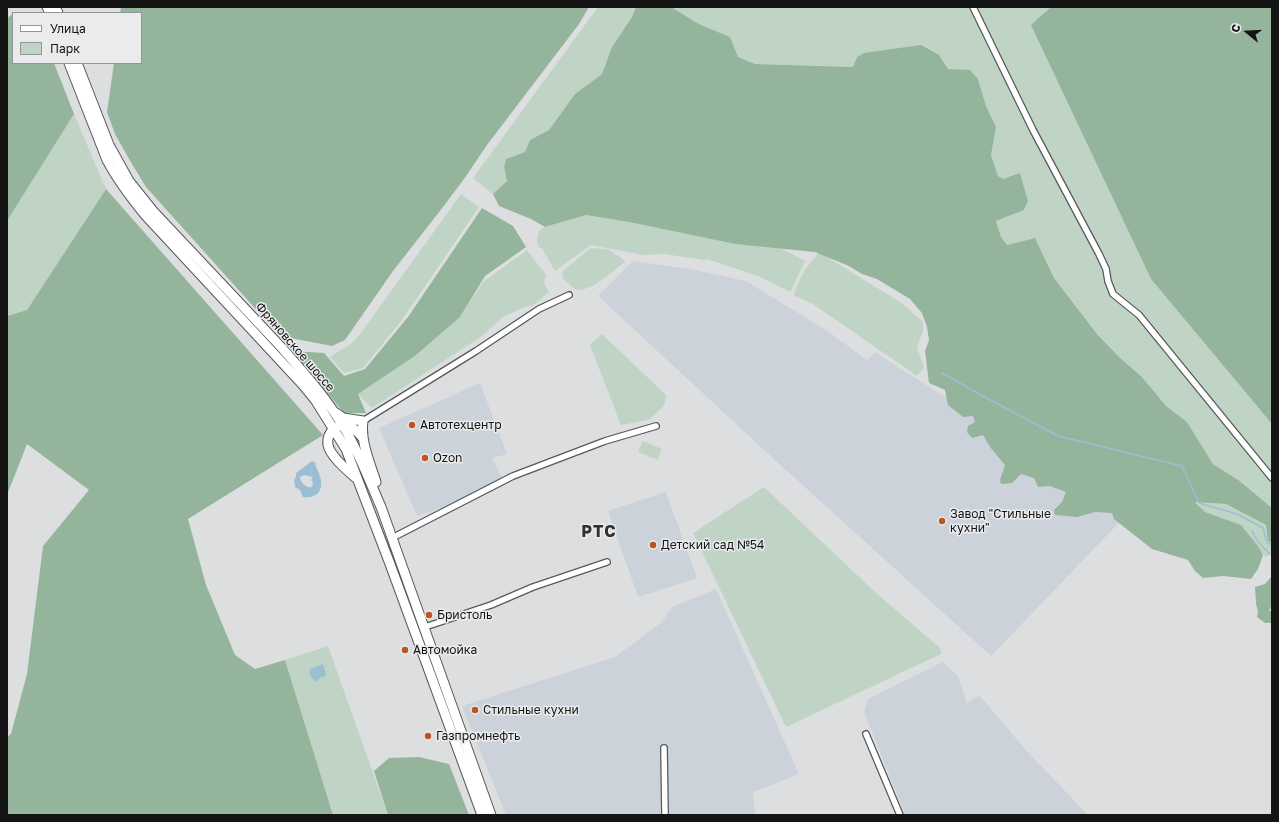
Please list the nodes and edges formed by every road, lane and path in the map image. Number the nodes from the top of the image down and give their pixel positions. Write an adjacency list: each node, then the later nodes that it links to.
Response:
1 (973, 7): 10 (street)
2 (69, 64): 8 (main road, Фряновское шоссе)
3 (77, 64): 5 (main road, Фряновское шоссе)
4 (569, 295): 6 (street)
5 (331, 409): 6 (main road); 8 (main road, Фряновское шоссе)
6 (362, 421): 8 (main road); 9 (main road)
7 (656, 426): 13 (street)
8 (338, 427): 9 (main road); 11 (main road, Фряновское шоссе); 11 (main road); 12 (main road, Фряновское шоссе)
9 (363, 438): 12 (main road)
10 (1272, 478)
11 (359, 481): 18 (main road, Фряновское шоссе)
12 (381, 507): 13 (main road, Фряновское шоссе)
13 (392, 538): 15 (main road, Фряновское шоссе)
14 (607, 562): 15 (street)
15 (425, 627): 19 (main road, Фряновское шоссе)
16 (866, 734): 21 (street)
17 (664, 748): 20 (street)
18 (482, 815)
19 (492, 815)
20 (665, 815)
21 (900, 815)

